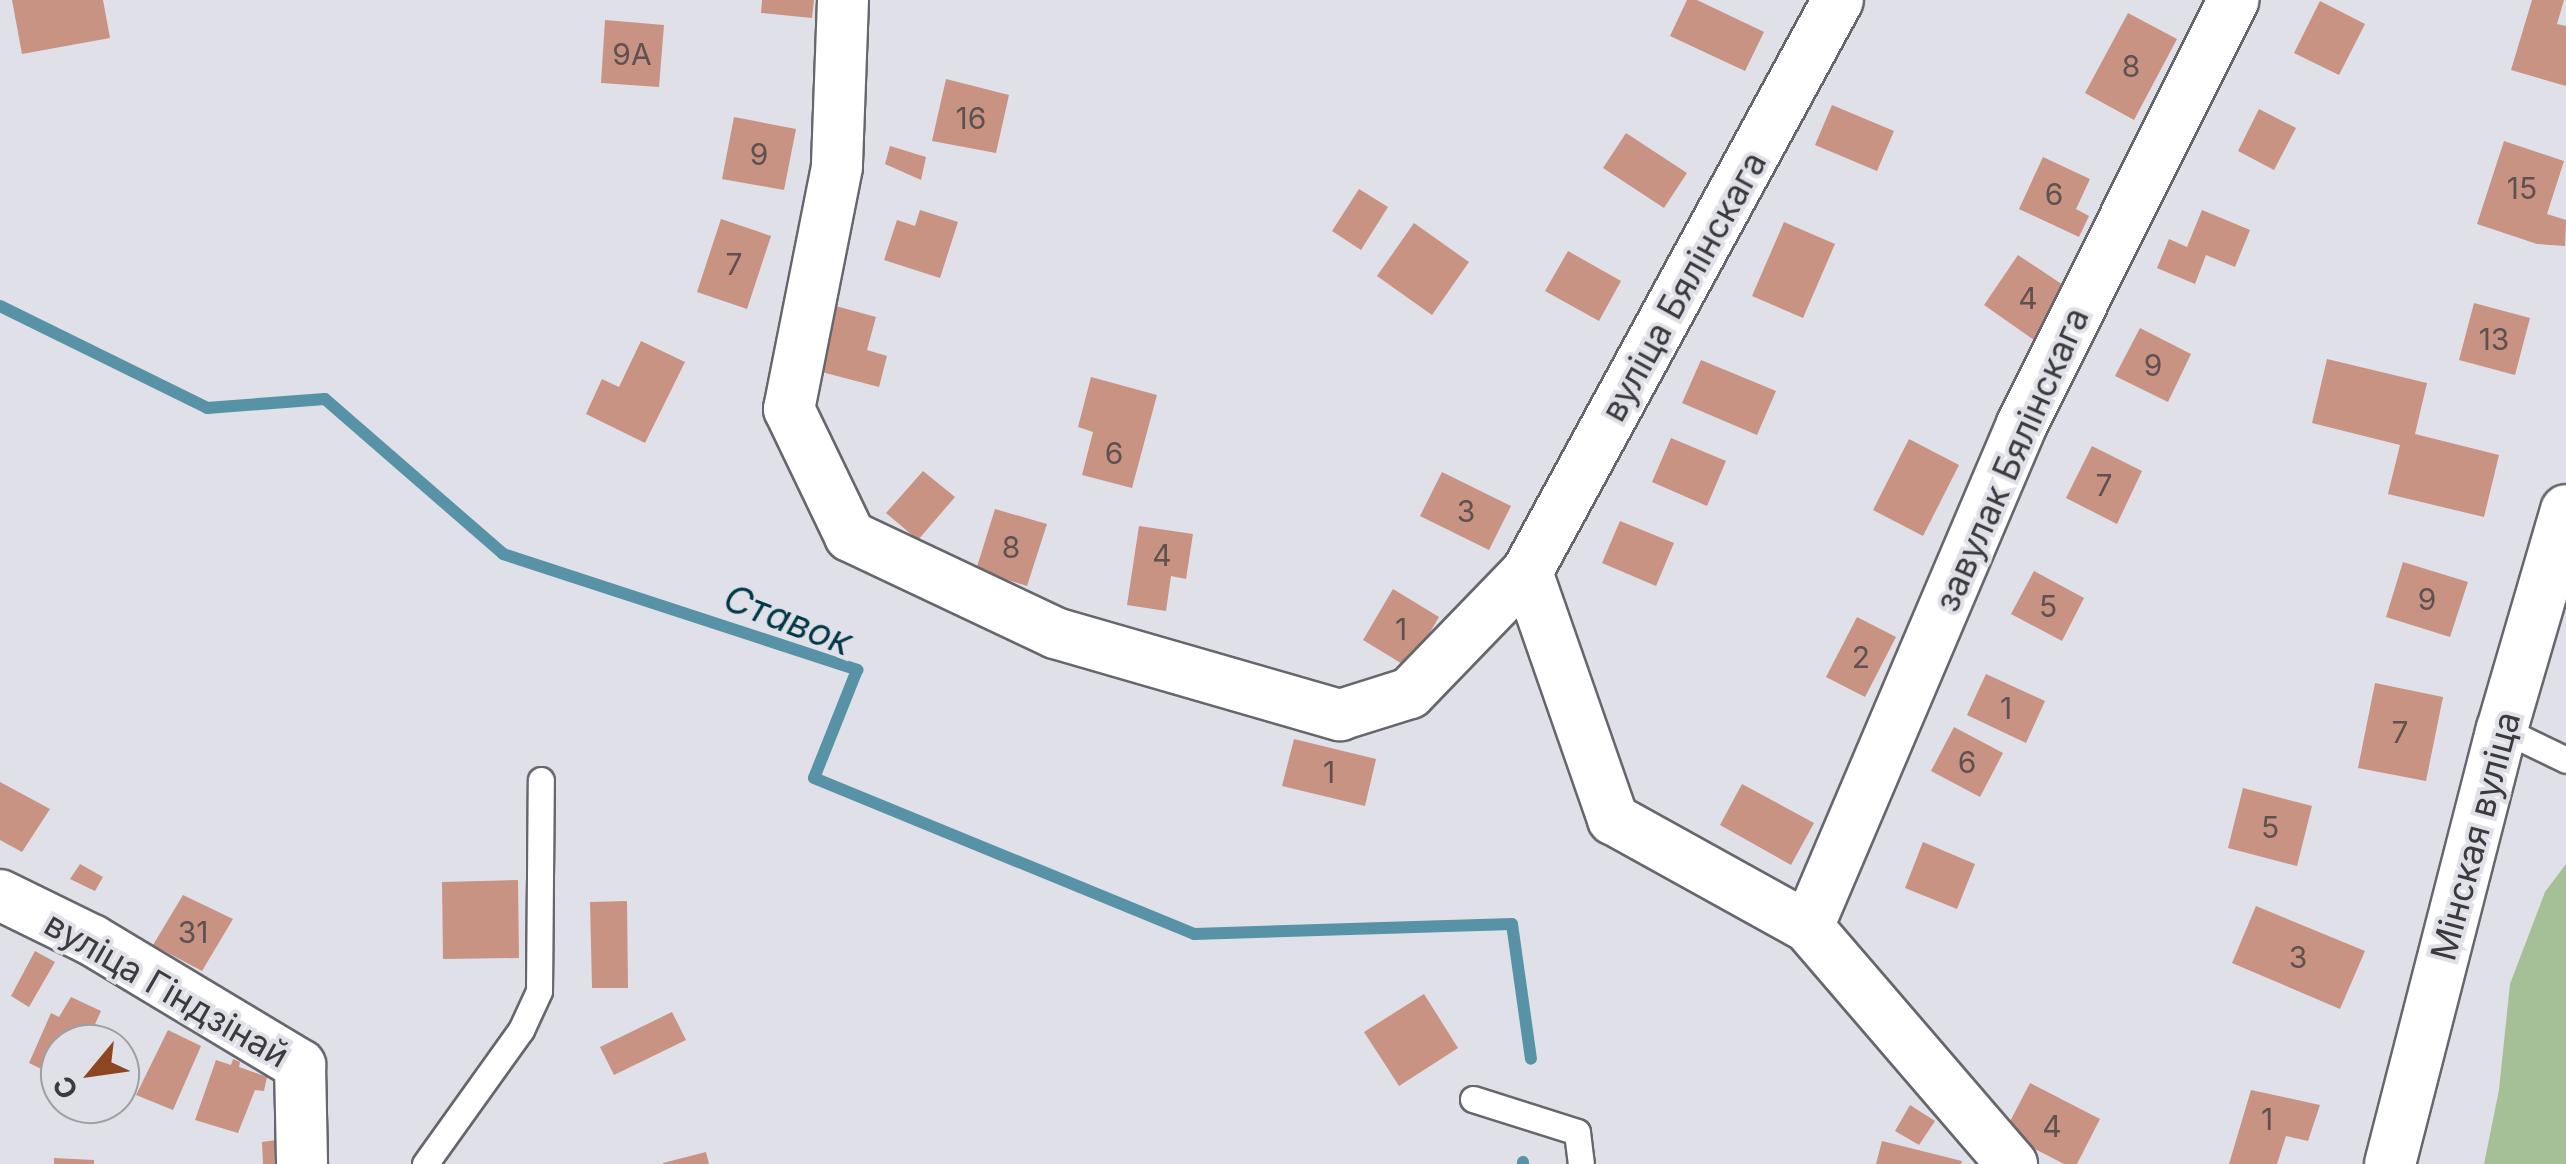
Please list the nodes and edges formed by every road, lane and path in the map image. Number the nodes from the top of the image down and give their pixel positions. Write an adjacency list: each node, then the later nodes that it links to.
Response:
1 (842, 0): 5 (street, вуліца Бялінскага)
2 (1838, 0): 5 (street, вуліца Бялінскага)
3 (2233, 0): 10 (street, завулак Бялінскага)
4 (2566, 510): 6 (street, Мінская вуліца)
5 (1527, 572): 10 (street)
6 (2502, 729): 7 (lane); 16 (street, Мінская вуліца)
7 (2566, 760)
8 (541, 780): 13 (lane)
9 (0, 895): 12 (street, вуліца Гіндзінай)
10 (1808, 927): 15 (street)
11 (1473, 1099): 14 (lane)
12 (302, 1164)
13 (424, 1164)
14 (1582, 1164)
15 (2012, 1164)
16 (2390, 1164)

